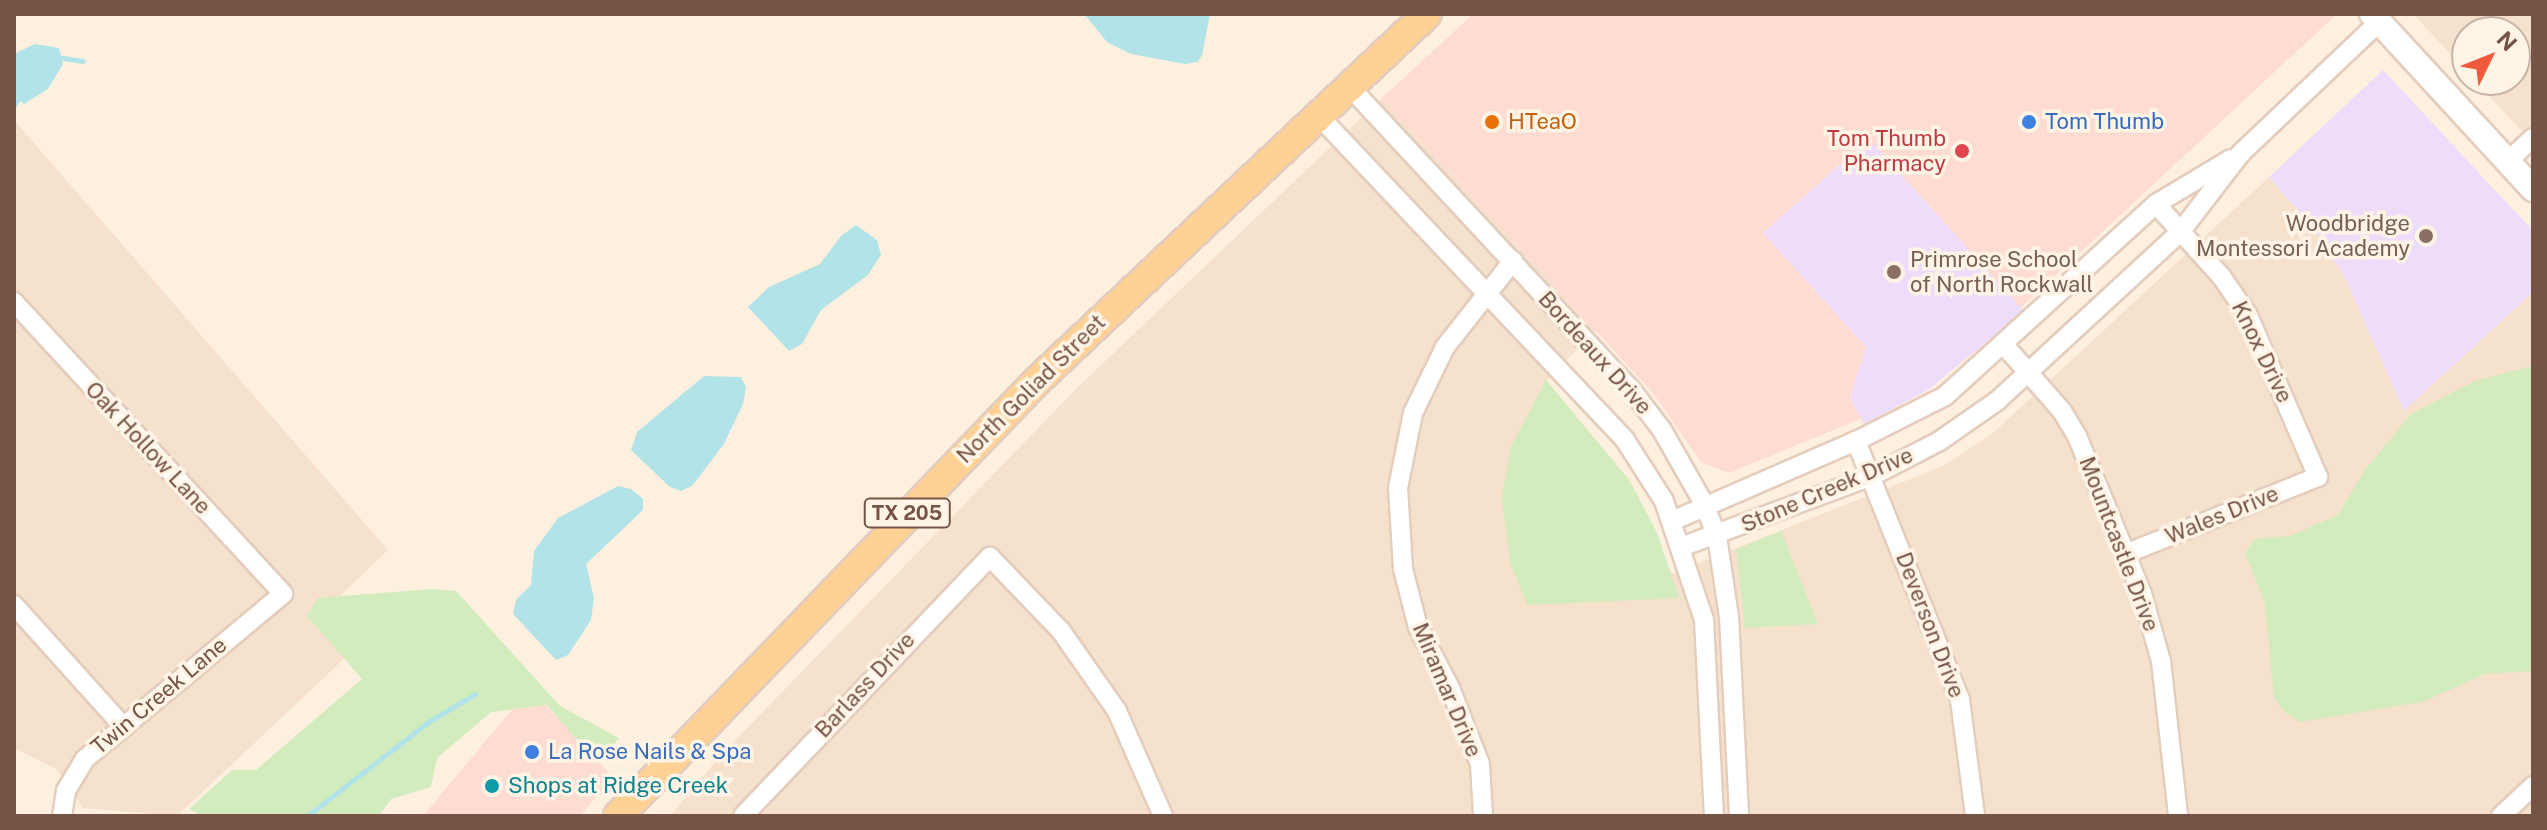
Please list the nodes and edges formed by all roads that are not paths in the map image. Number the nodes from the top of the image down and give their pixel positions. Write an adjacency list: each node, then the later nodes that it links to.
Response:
1 (1427, 14): 3 (main road, North Goliad Street / TX 205)
2 (2376, 18): 6 (street, Stone Creek Drive); 7 (main road)
3 (1348, 85): 4 (main road, North Goliad Street / TX 205); 11 (street, Bordeaux Drive)
4 (1317, 114): 12 (street, Bordeaux Drive); 31 (main road, North Goliad Street / TX 205)
5 (2533, 138): 7 (street)
6 (2241, 153): 9 (street, Stone Creek Drive); 10 (street, Stone Creek Drive)
7 (2507, 162): 8 (main road)
8 (2533, 189)
9 (2156, 204): 10 (street, Knox Drive); 14 (street, Stone Creek Drive)
10 (2181, 231): 15 (street, Stone Creek Drive); 18 (street, Knox Drive)
11 (1513, 261): 12 (street, Miramar Drive); 19 (street, Bordeaux Drive)
12 (1486, 291): 20 (street, Bordeaux Drive); 34 (street, Miramar Drive)
13 (14, 302): 24 (street, Oak Hollow Lane)
14 (2004, 345): 15 (street, Mountcastle Drive); 16 (street, Stone Creek Drive)
15 (2029, 371): 17 (street, Stone Creek Drive); 23 (street, Mountcastle Drive)
16 (1856, 441): 17 (street, Deverson Drive); 19 (street, Stone Creek Drive)
17 (1872, 476): 21 (street, Stone Creek Drive); 37 (street, Deverson Drive)
18 (2318, 477): 23 (street, Wales Drive)
19 (1704, 504): 20 (street, Stone Creek Drive); 21 (street, Bordeaux Drive)
20 (1672, 521): 22 (street, Bordeaux Drive)
21 (1717, 536): 22 (street, Stone Creek Drive); 27 (street, Bordeaux Drive)
22 (1681, 547): 28 (street, Bordeaux Drive)
23 (2125, 554): 38 (street, Mountcastle Drive)
24 (283, 594): 26 (street, Twin Creek Lane)
25 (14, 605): 26 (street)
26 (121, 724): 30 (street, Twin Creek Lane)
27 (1737, 772): 28 (street); 36 (street, Bordeaux Drive)
28 (1712, 773): 35 (street, Bordeaux Drive)
29 (2533, 786): 39 (street)
30 (62, 816)
31 (618, 816)
32 (743, 816): 33 (street, Barlass Drive)
33 (1163, 816)
34 (1483, 816)
35 (1714, 816)
36 (1739, 816)
37 (1975, 816)
38 (2178, 816)
39 (2501, 816)

